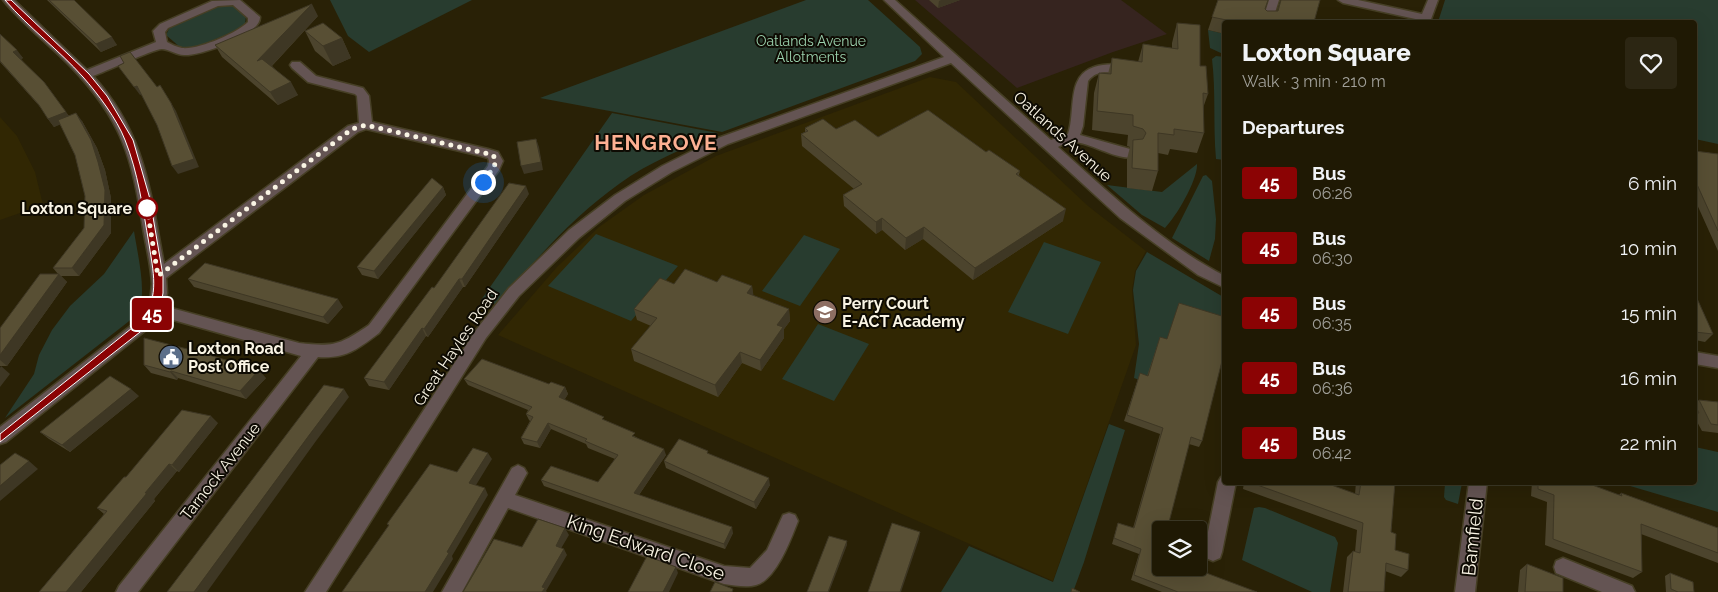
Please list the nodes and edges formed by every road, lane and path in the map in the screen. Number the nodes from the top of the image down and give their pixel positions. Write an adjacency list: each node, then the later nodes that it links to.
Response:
1 (8, 0): 12 (street)
2 (889, 0): 9 (street, Oatlands Avenue)
3 (1274, 0): 6 (street)
4 (1343, 0): 7 (street)
5 (1433, 0): 7 (street)
6 (1268, 20)
7 (1425, 20)
8 (162, 44): 8 (street); 12 (street)
9 (952, 58): 15 (street, Oatlands Avenue); 34 (street, Great Hayles Road)
10 (296, 65): 13 (street)
11 (1132, 69): 14 (street)
12 (86, 75): 19 (street)
13 (366, 125): 19 (street); 22 (street)
14 (1073, 137): 15 (street); 16 (street)
15 (1049, 146): 20 (street, Oatlands Avenue)
16 (1110, 150): 17 (street); 18 (street)
17 (1132, 154)
18 (1108, 164)
19 (158, 276): 21 (street)
20 (1222, 280)
21 (155, 310): 22 (street); 25 (street)
22 (314, 351): 33 (street, Tarnock Avenue)
23 (1697, 358): 24 (street)
24 (1718, 362)
25 (0, 437)
26 (518, 473): 29 (street)
27 (1226, 485): 31 (street)
28 (1478, 485): 36 (street, Bamfield)
29 (504, 499): 30 (street, King Edward Close); 35 (street)
30 (789, 521)
31 (1213, 552)
32 (1563, 566): 37 (street)
33 (126, 592)
34 (315, 592)
35 (452, 592)
36 (1465, 592)
37 (1625, 592)

